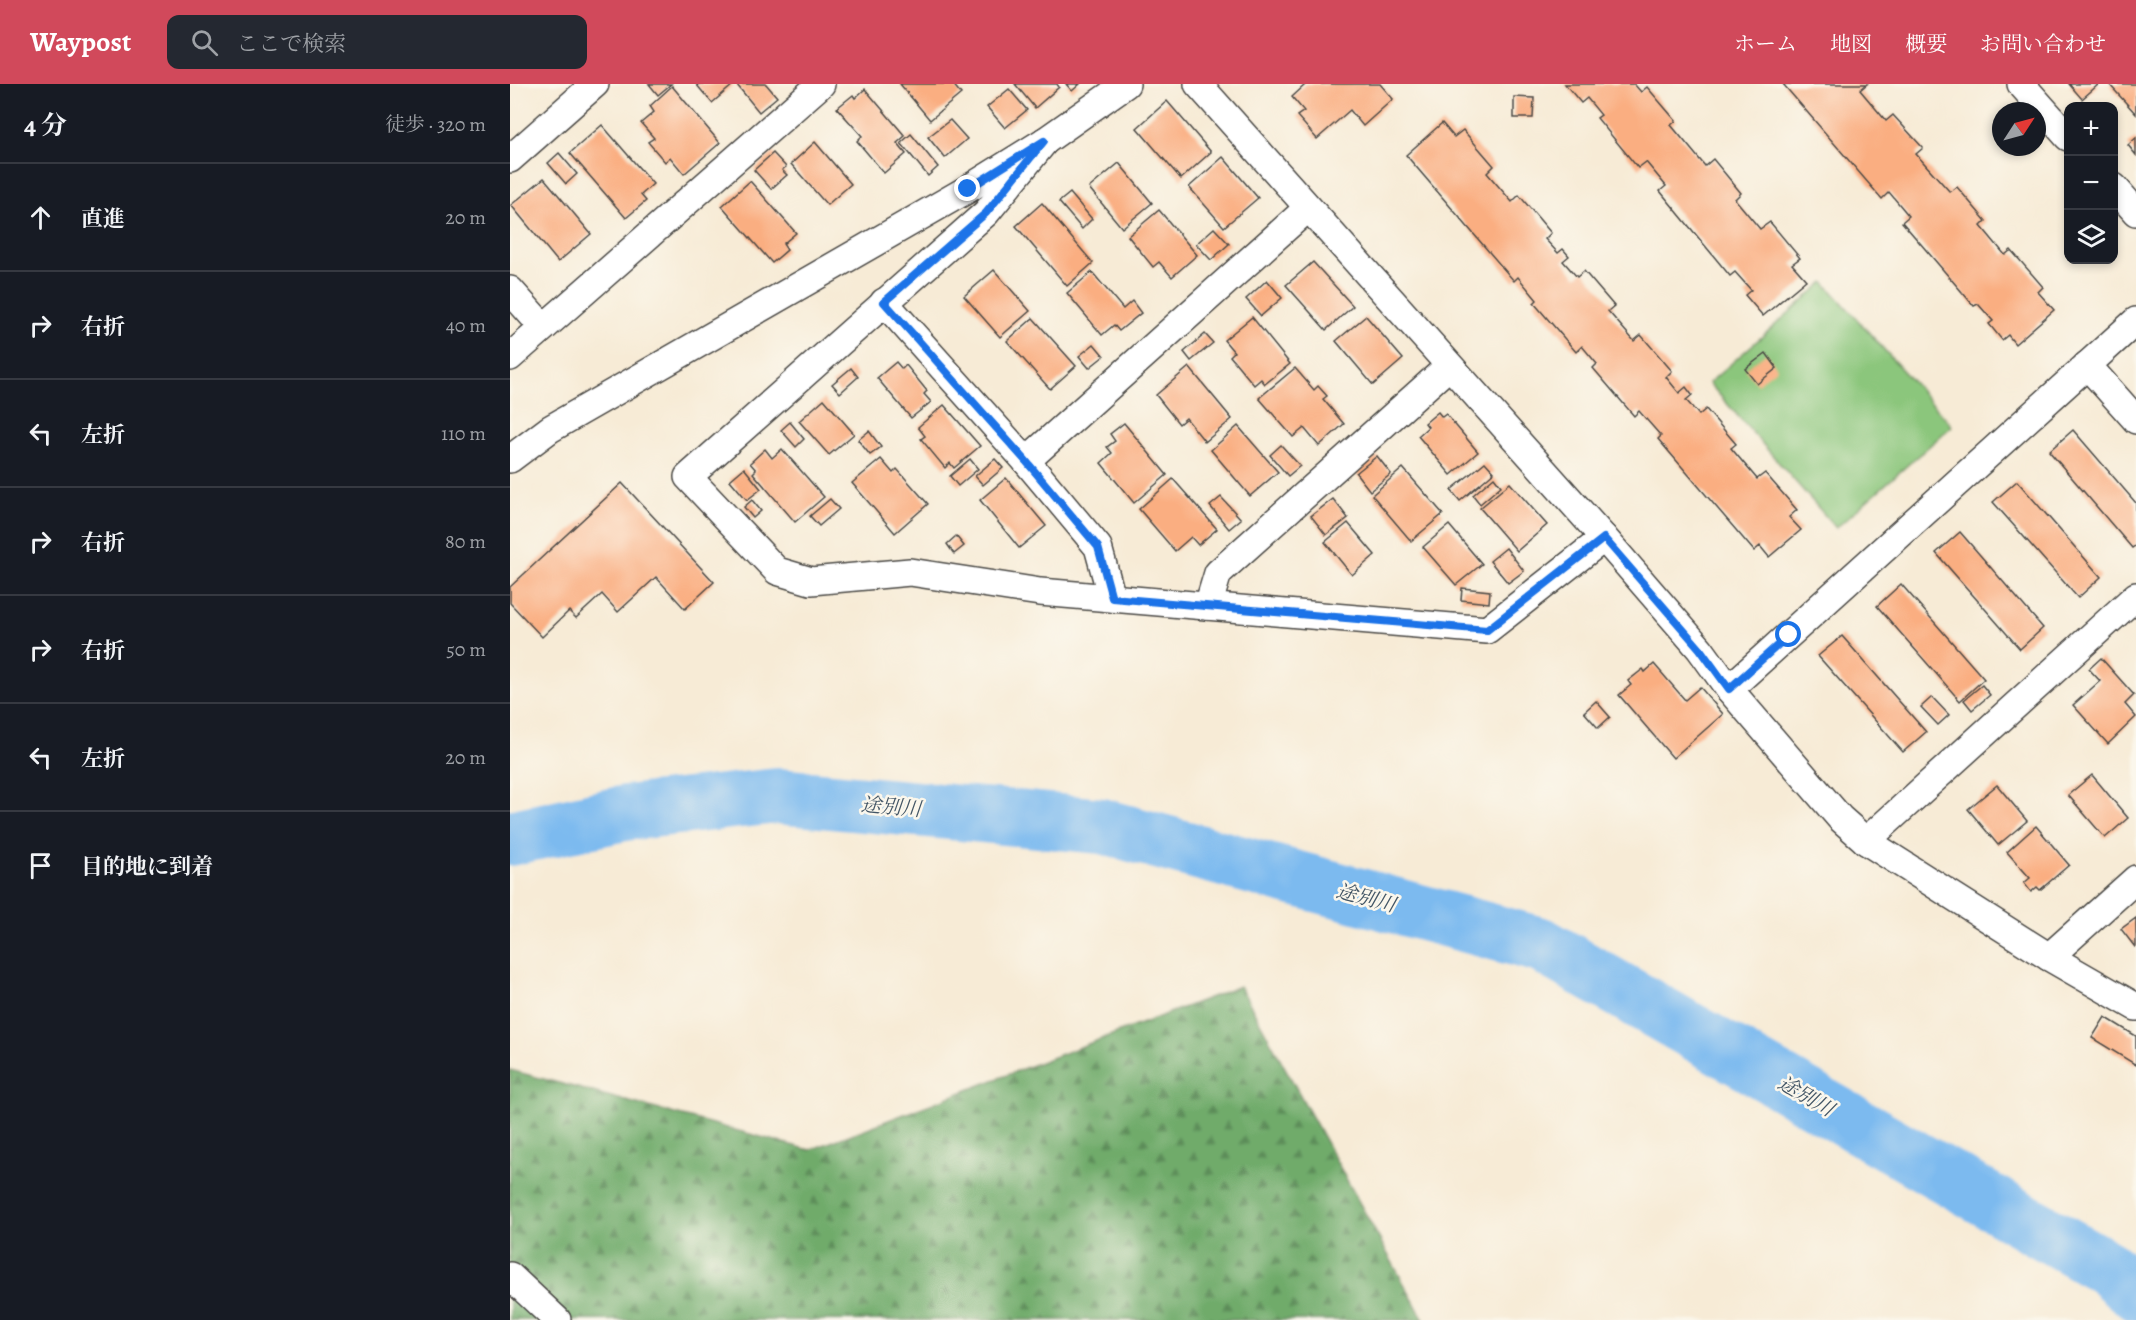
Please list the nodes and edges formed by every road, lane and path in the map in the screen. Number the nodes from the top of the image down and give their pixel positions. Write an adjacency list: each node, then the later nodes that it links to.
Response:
1 (595, 84): 8 (street)
2 (821, 84): 15 (street)
3 (1126, 84): 7 (street)
4 (1198, 84): 10 (street)
5 (2020, 84): 6 (street)
6 (2064, 133)
7 (1044, 141): 13 (street); 20 (street)
8 (510, 159)
9 (2118, 192): 11 (street)
10 (1308, 208): 18 (street); 21 (street)
11 (2136, 212)
12 (510, 290): 15 (street)
13 (884, 302): 21 (street); 24 (street)
14 (2136, 321): 17 (street)
15 (543, 327): 16 (street)
16 (510, 357)
17 (2087, 365): 19 (street); 26 (street)
18 (1449, 366): 22 (street); 25 (street)
19 (2136, 420)
20 (510, 459)
21 (1026, 461): 24 (street)
22 (1604, 538): 25 (street); 26 (street)
23 (2136, 596): 27 (street)
24 (1112, 598): 25 (street)
25 (1208, 606)
26 (1729, 689): 27 (street)
27 (1866, 841): 29 (street)
28 (2136, 879): 29 (street)
29 (2049, 957): 30 (street)
30 (2136, 1007)
31 (510, 1276): 32 (street)
32 (557, 1320)

